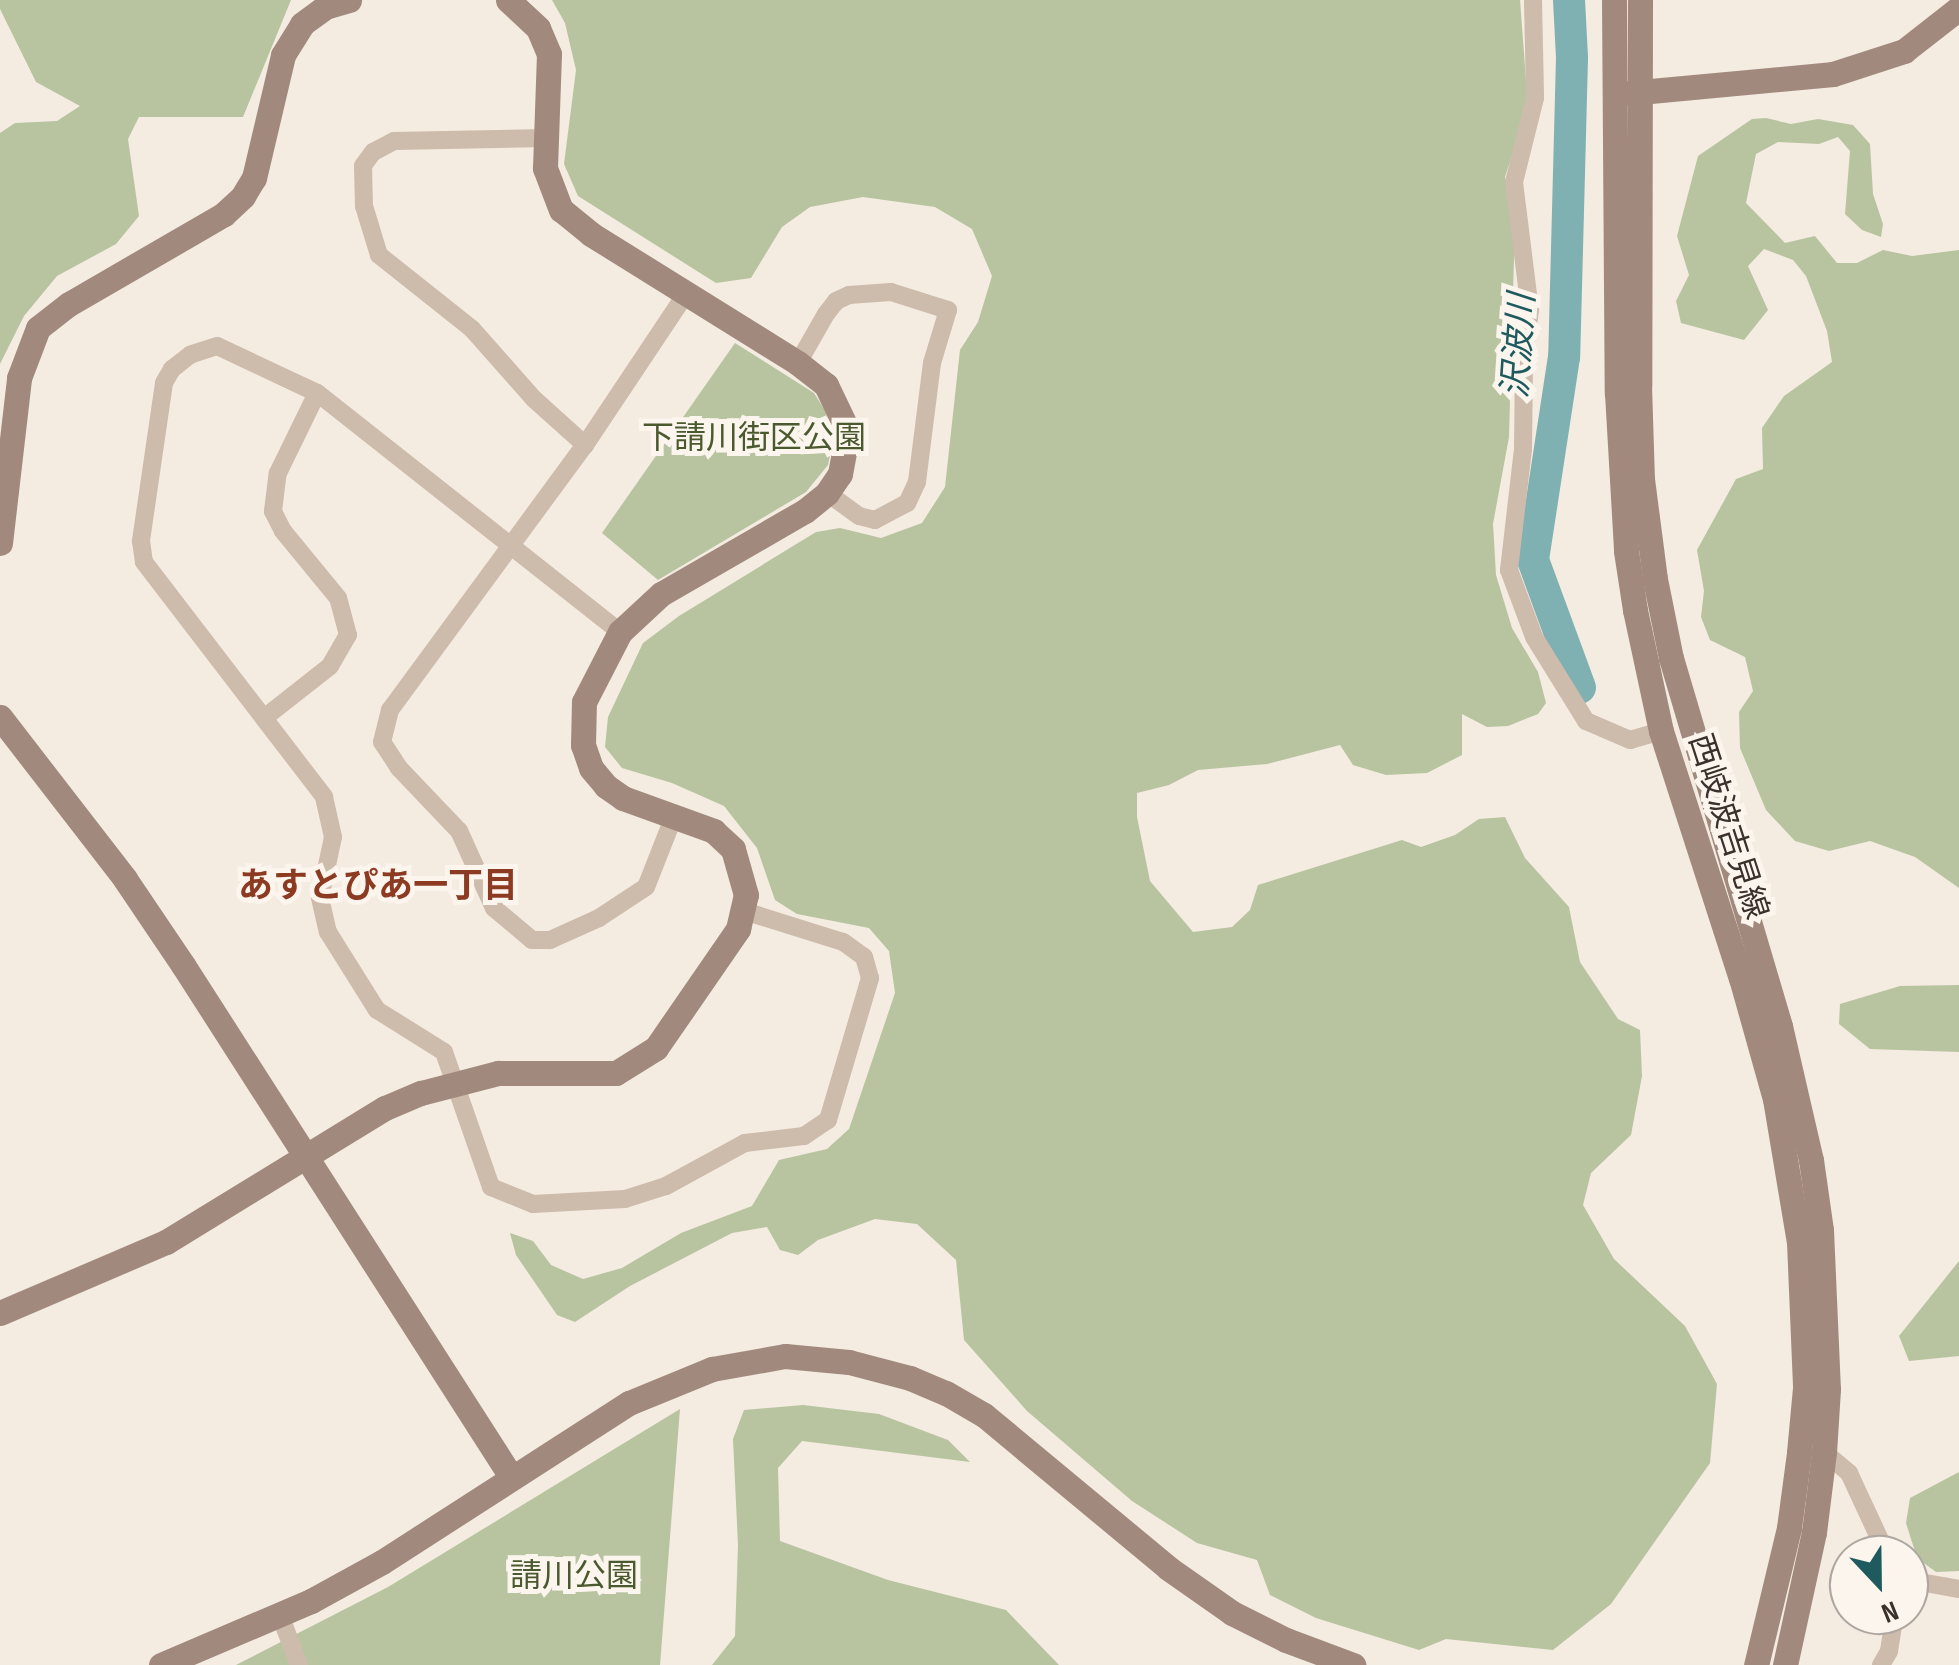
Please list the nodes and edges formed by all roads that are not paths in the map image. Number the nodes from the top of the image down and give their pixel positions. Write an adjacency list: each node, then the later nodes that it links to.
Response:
1 (349, 0): 15 (street)
2 (508, 0): 9 (street)
3 (1532, 0): 20 (street)
4 (1614, 0): 8 (street, 西岐波吉見線)
5 (1640, 0): 7 (street, 西岐波吉見線)
6 (1959, 8): 7 (street)
7 (1642, 92): 8 (street); 26 (street, 西岐波吉見線)
8 (1613, 94): 20 (street, 西岐波吉見線)
9 (547, 138): 10 (street); 13 (street)
10 (686, 294): 11 (street); 13 (street)
11 (798, 363): 14 (street); 14 (street)
12 (317, 392): 16 (street); 19 (street); 19 (street)
13 (585, 444): 16 (street)
14 (827, 494): 17 (street)
15 (0, 543)
16 (510, 546): 17 (street); 21 (street)
17 (620, 632): 21 (street)
18 (0, 717): 24 (street)
19 (264, 718): 23 (street)
20 (1661, 732): 36 (street, 西岐波吉見線)
21 (674, 816): 22 (street)
22 (744, 911): 23 (street); 23 (street)
23 (456, 1082): 24 (street)
24 (306, 1156): 25 (street); 27 (street)
25 (0, 1314)
26 (1824, 1452): 28 (street); 37 (street, 西岐波吉見線)
27 (512, 1478): 31 (street); 35 (street)
28 (1878, 1535)
29 (1929, 1585): 30 (street)
30 (1959, 1589)
31 (280, 1615): 33 (street); 34 (street)
32 (1891, 1635): 38 (street)
33 (162, 1665)
34 (299, 1665)
35 (1353, 1665)
36 (1756, 1665)
37 (1786, 1665)
38 (1881, 1665)

